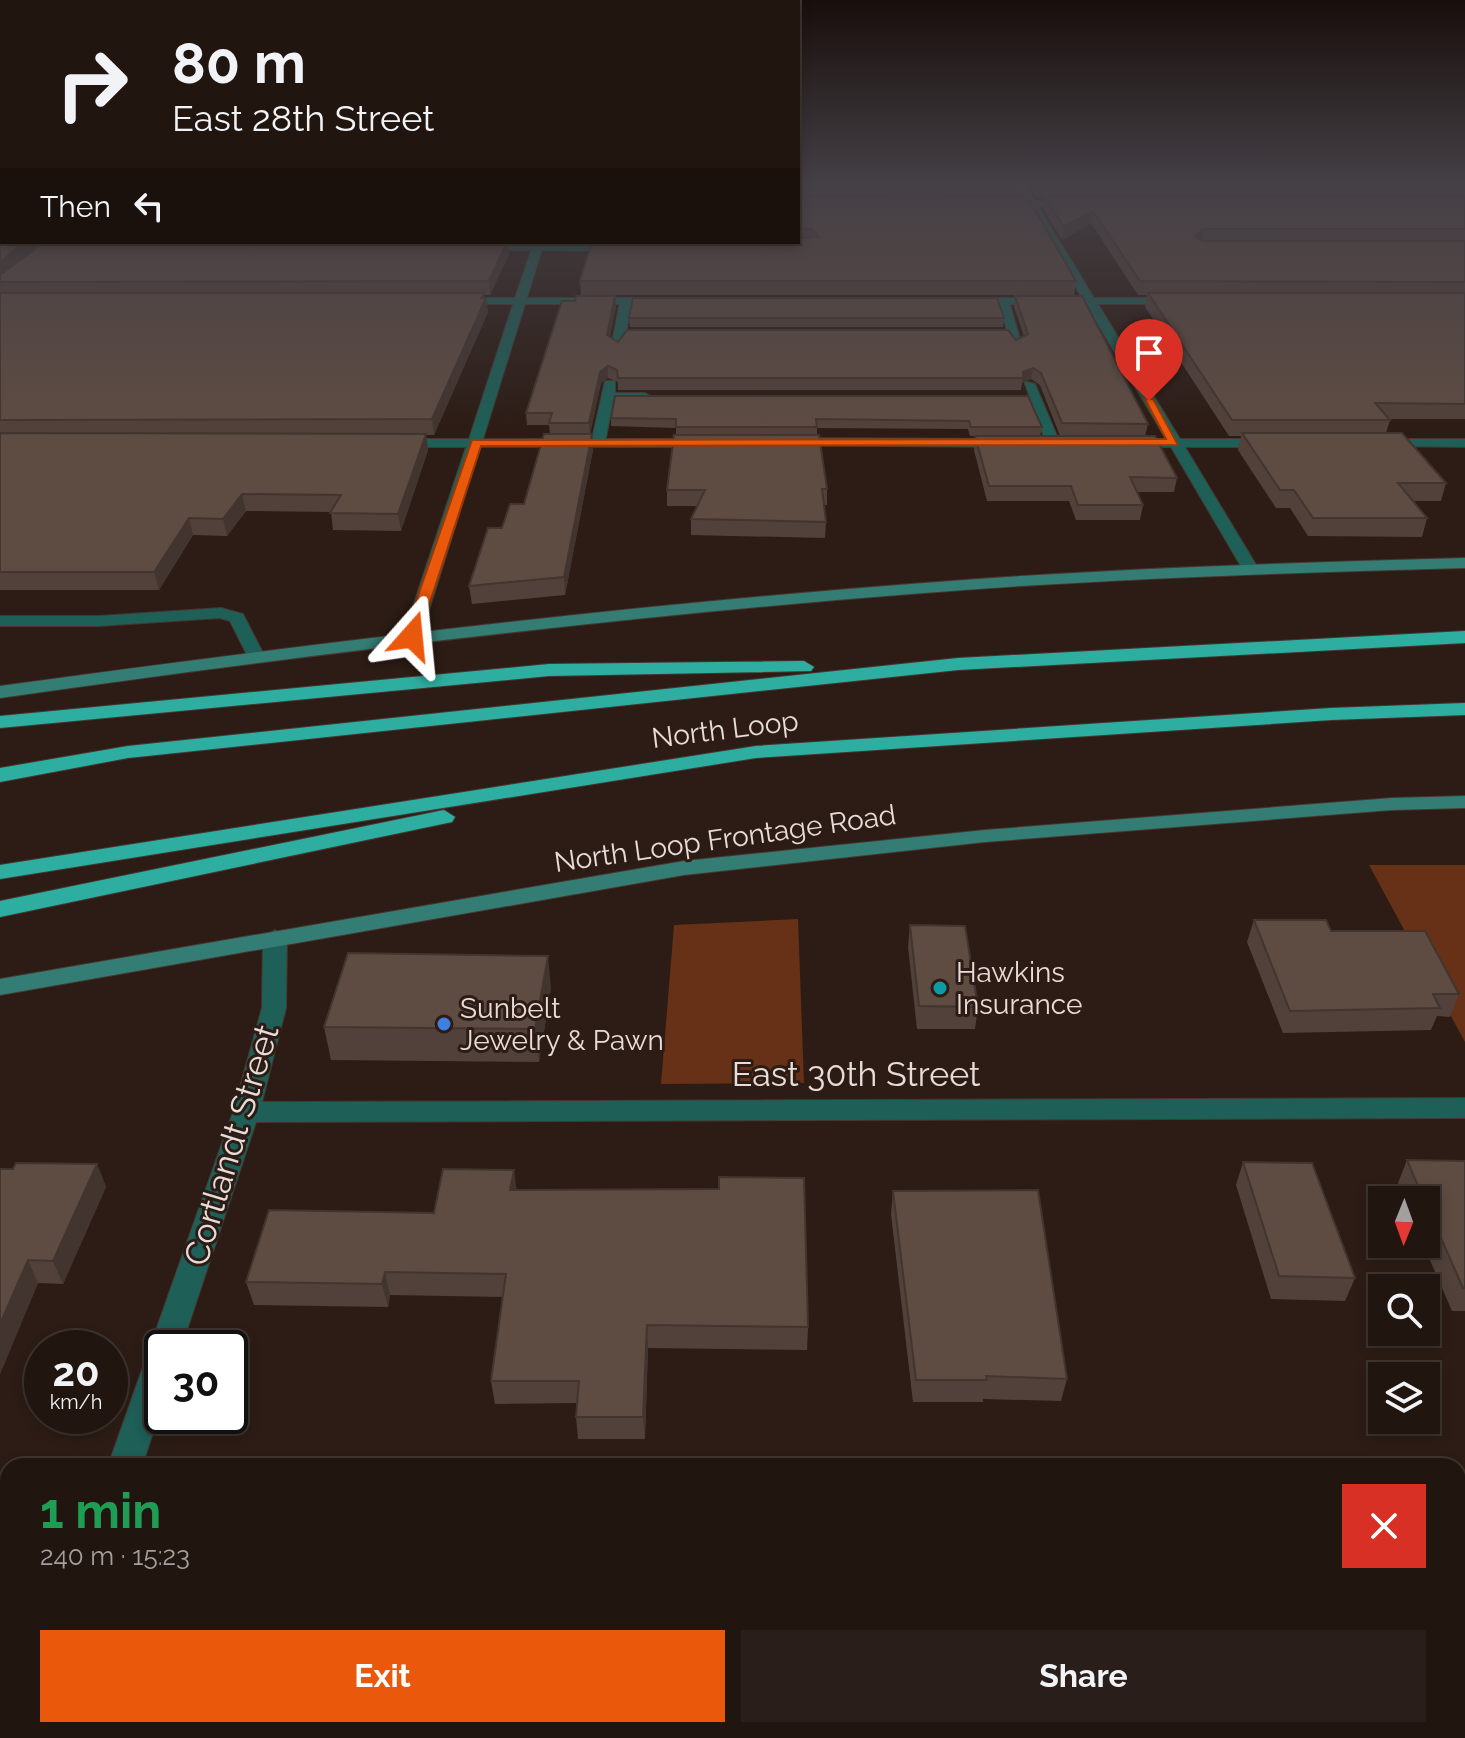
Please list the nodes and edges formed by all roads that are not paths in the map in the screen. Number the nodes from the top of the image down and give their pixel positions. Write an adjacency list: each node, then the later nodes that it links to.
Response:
1 (532, 265): 4 (street)
2 (1068, 265): 9 (street)
3 (442, 301): 4 (street)
4 (521, 301): 5 (street); 20 (street)
5 (626, 301): 6 (street); 11 (street)
6 (673, 301)
7 (956, 301): 8 (street)
8 (1003, 301): 9 (street); 13 (street)
9 (1090, 301): 10 (street); 27 (street)
10 (1184, 301)
11 (620, 334): 12 (street); 14 (street)
12 (635, 334)
13 (999, 334)
14 (617, 348)
15 (1028, 393): 24 (street)
16 (654, 397): 21 (street)
17 (723, 442): 21 (street)
18 (770, 442): 22 (street)
19 (381, 443): 20 (street)
20 (476, 443): 21 (street); 34 (street)
21 (598, 443)
22 (1022, 443)
23 (1037, 443): 24 (street)
24 (1053, 443): 25 (street)
25 (1069, 443)
26 (1117, 443): 27 (street)
27 (1174, 443): 28 (street); 32 (street)
28 (1281, 443)
29 (1373, 443): 30 (street)
30 (1465, 443)
31 (1465, 563): 32 (main road)
32 (1250, 568): 34 (main road)
33 (0, 621): 36 (street)
34 (412, 636): 36 (main road)
35 (1465, 637): 37 (highway, North Loop)
36 (255, 655): 38 (main road)
37 (958, 664): 40 (highway); 42 (highway, North Loop)
38 (0, 692)
39 (1465, 709): 41 (highway, North Loop)
40 (0, 722)
41 (756, 752): 44 (highway, North Loop); 45 (highway)
42 (0, 775)
43 (1465, 802): 46 (main road, North Loop Frontage Road)
44 (0, 872)
45 (0, 909)
46 (275, 938): 47 (main road, North Loop Frontage Road); 49 (street, Cortlandt Street)
47 (0, 987)
48 (1465, 1108): 49 (street, East 30th Street)
49 (246, 1112): 50 (street, Cortlandt Street)
50 (172, 1330)
51 (144, 1411): 52 (street)
52 (128, 1458)

